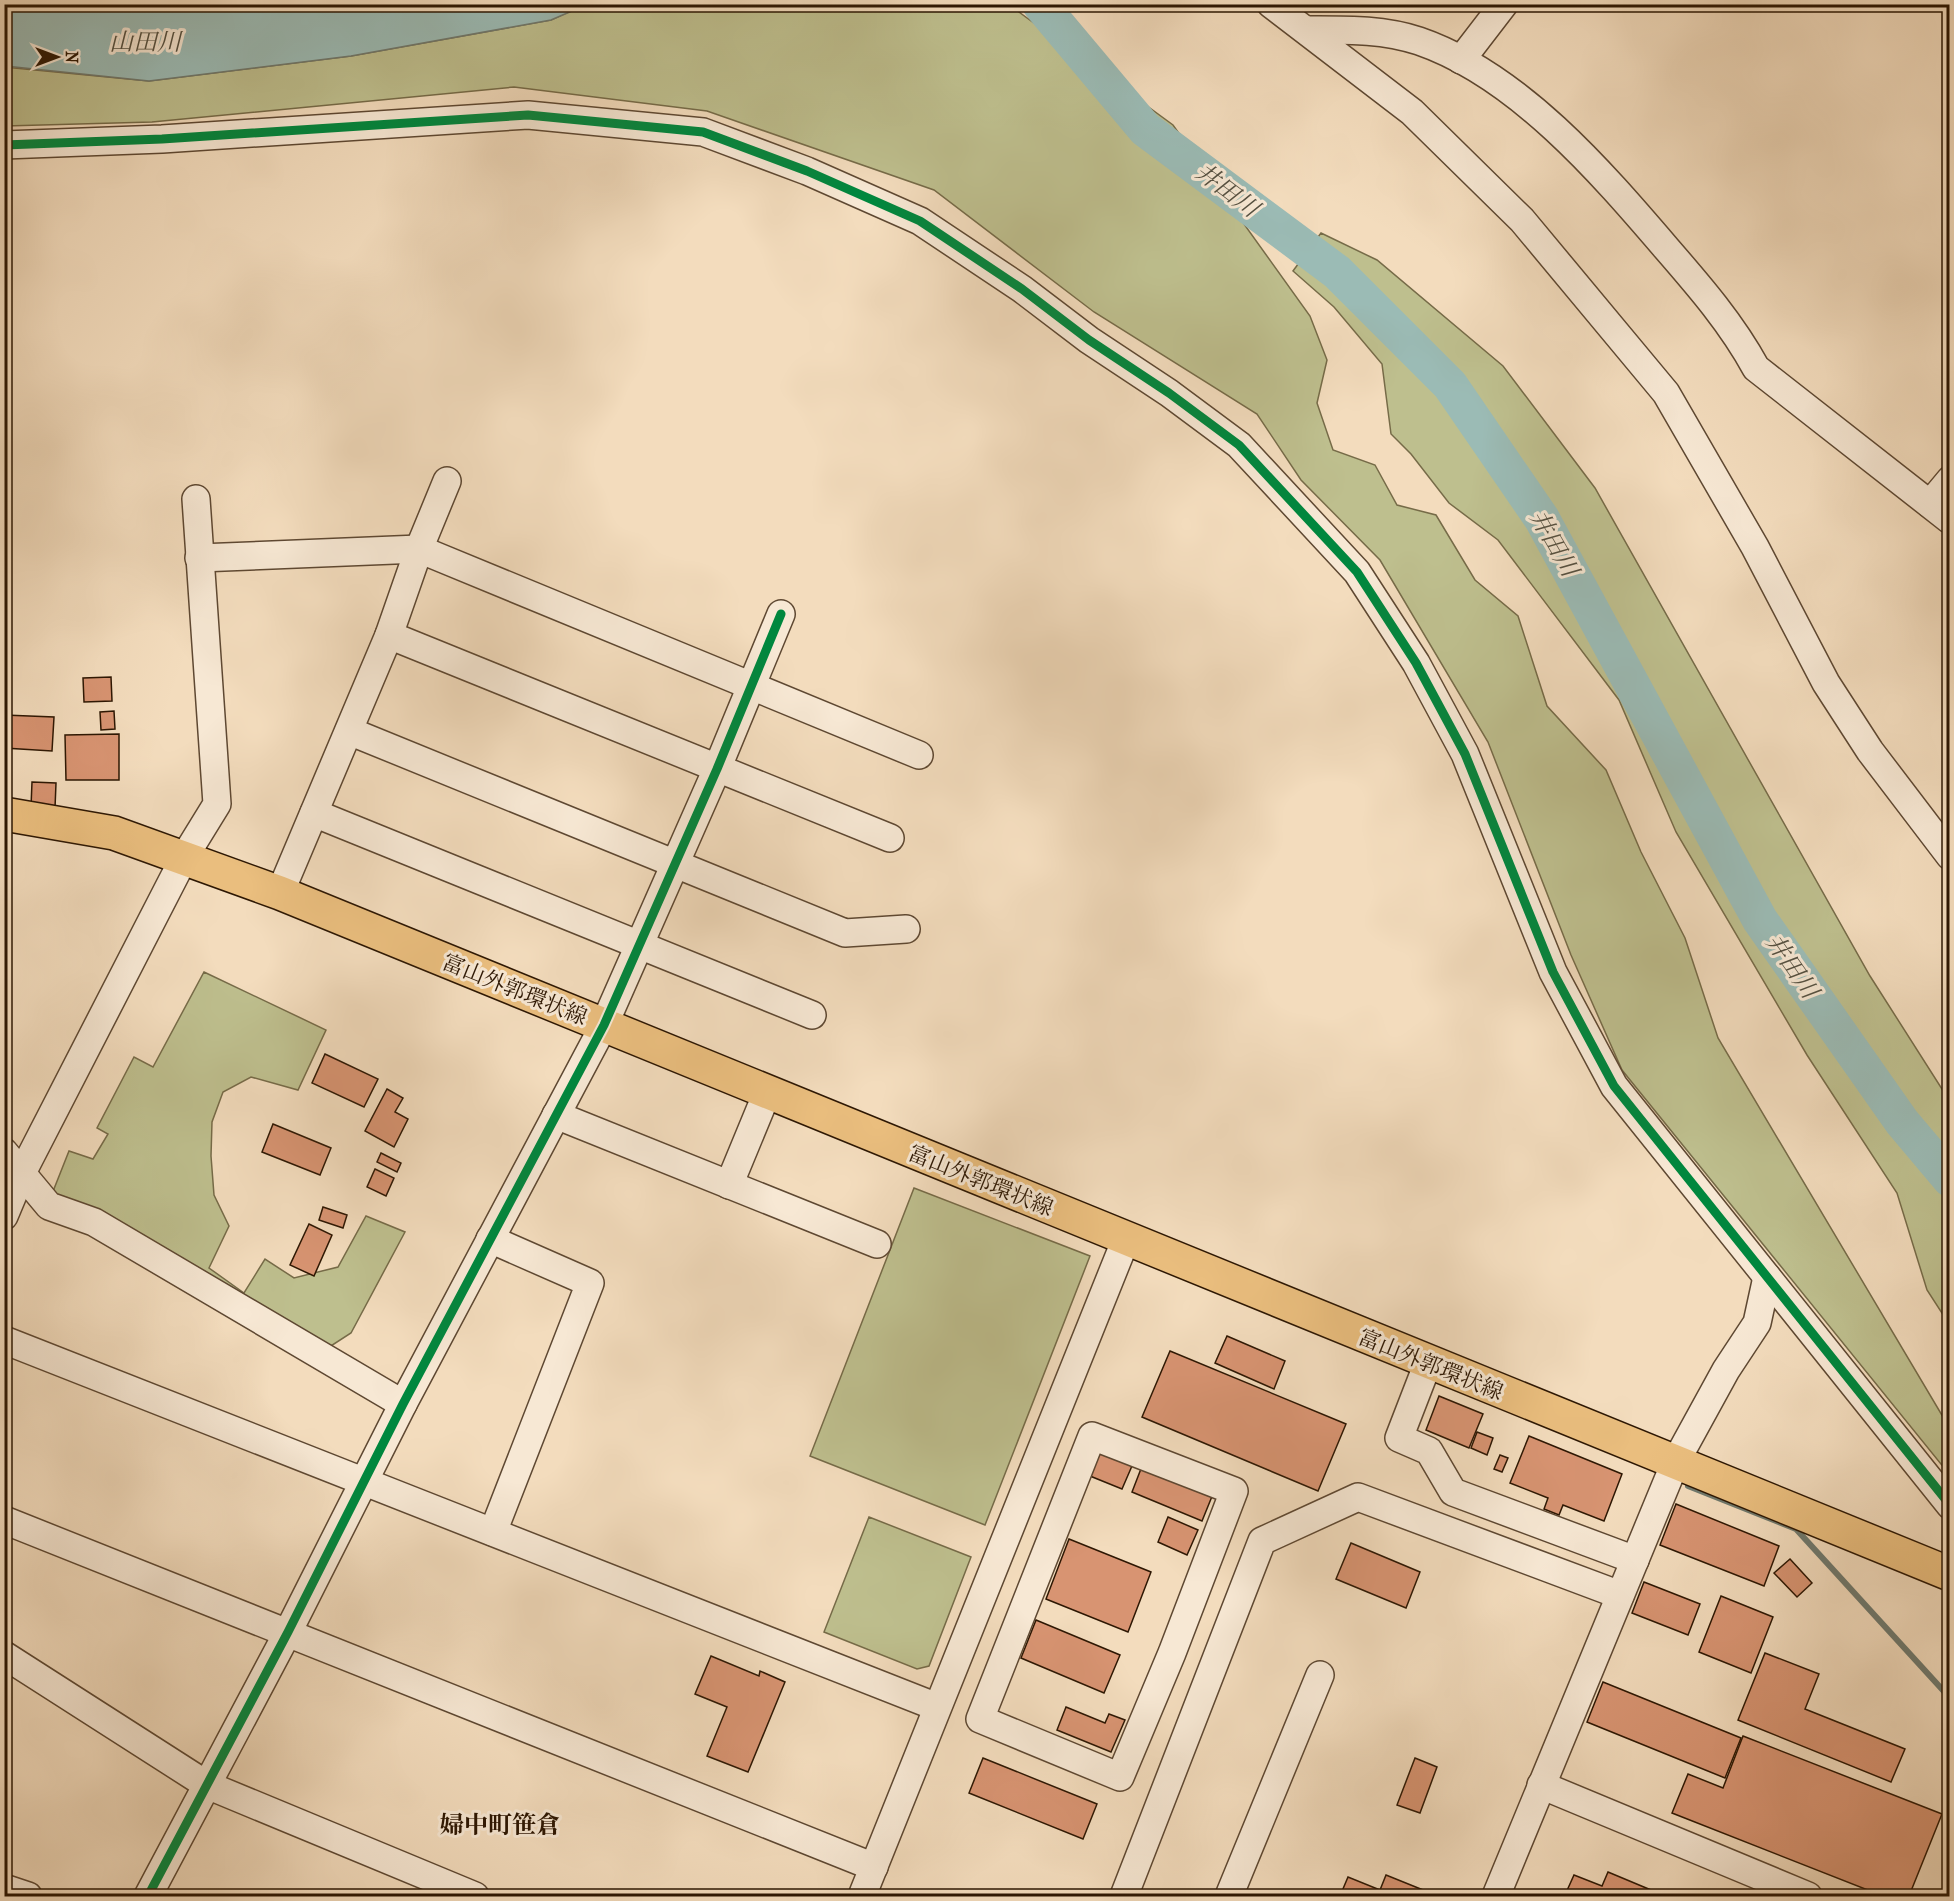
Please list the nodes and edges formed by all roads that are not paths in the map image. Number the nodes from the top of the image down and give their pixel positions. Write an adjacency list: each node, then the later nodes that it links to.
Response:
1 (1271, 4): 3 (street)
2 (1504, 4): 4 (street)
3 (1307, 30): 4 (street); 22 (street)
4 (1461, 60): 9 (street)
5 (4, 145): 38 (street)
6 (1950, 480): 9 (street)
7 (447, 481): 10 (street)
8 (196, 499): 11 (street)
9 (1940, 512)
10 (419, 549): 11 (street); 13 (street); 14 (street)
11 (199, 558): 21 (street)
12 (781, 614): 14 (street)
13 (389, 635): 15 (street); 17 (street)
14 (751, 687): 16 (street); 17 (street)
15 (349, 731): 18 (street); 23 (street)
16 (919, 755)
17 (717, 769): 20 (street); 23 (street)
18 (314, 813): 24 (street); 26 (street)
19 (4, 814): 21 (main road, 富山外郭環状線)
20 (890, 838)
21 (185, 856): 24 (main road, 富山外郭環状線); 32 (street)
22 (1950, 856)
23 (676, 863): 25 (street); 26 (street)
24 (280, 893): 28 (main road, 富山外郭環状線)
25 (906, 929)
26 (640, 945): 27 (street); 28 (street)
27 (812, 1015)
28 (604, 1026): 29 (main road, 富山外郭環状線); 30 (street)
29 (767, 1093): 33 (street); 36 (main road, 富山外郭環状線)
30 (556, 1115): 33 (street); 35 (street)
31 (4, 1152): 32 (street)
32 (22, 1173): 34 (street); 41 (street)
33 (729, 1185): 37 (street)
34 (4, 1216)
35 (490, 1239): 41 (street); 46 (street)
36 (1126, 1239): 40 (main road, 富山外郭環状線); 55 (street)
37 (877, 1244)
38 (1767, 1277): 42 (street); 44 (street)
39 (4, 1340): 43 (street)
40 (1428, 1362): 42 (main road, 富山外郭環状線); 47 (street)
41 (403, 1404): 43 (street)
42 (1675, 1463): 47 (street); 48 (main road, 富山外郭環状線)
43 (364, 1481): 46 (street); 50 (street)
44 (1950, 1505)
45 (4, 1520): 50 (street)
46 (493, 1532): 55 (street)
47 (1635, 1560): 49 (street)
48 (1950, 1574)
49 (1620, 1595): 53 (street); 57 (street)
50 (288, 1632): 56 (street); 58 (street)
51 (1172, 1653): 51 (street); 53 (street)
52 (4, 1655): 56 (street)
53 (1212, 1670): 64 (street)
54 (1320, 1675): 65 (street)
55 (937, 1707): 58 (street)
56 (207, 1785): 61 (street); 62 (street)
57 (1541, 1785): 66 (street); 67 (street)
58 (874, 1867): 63 (street)
59 (4, 1888): 60 (street)
60 (28, 1896)
61 (148, 1896)
62 (475, 1896)
63 (862, 1896)
64 (1124, 1896)
65 (1229, 1896)
66 (1496, 1896)
67 (1808, 1896)

